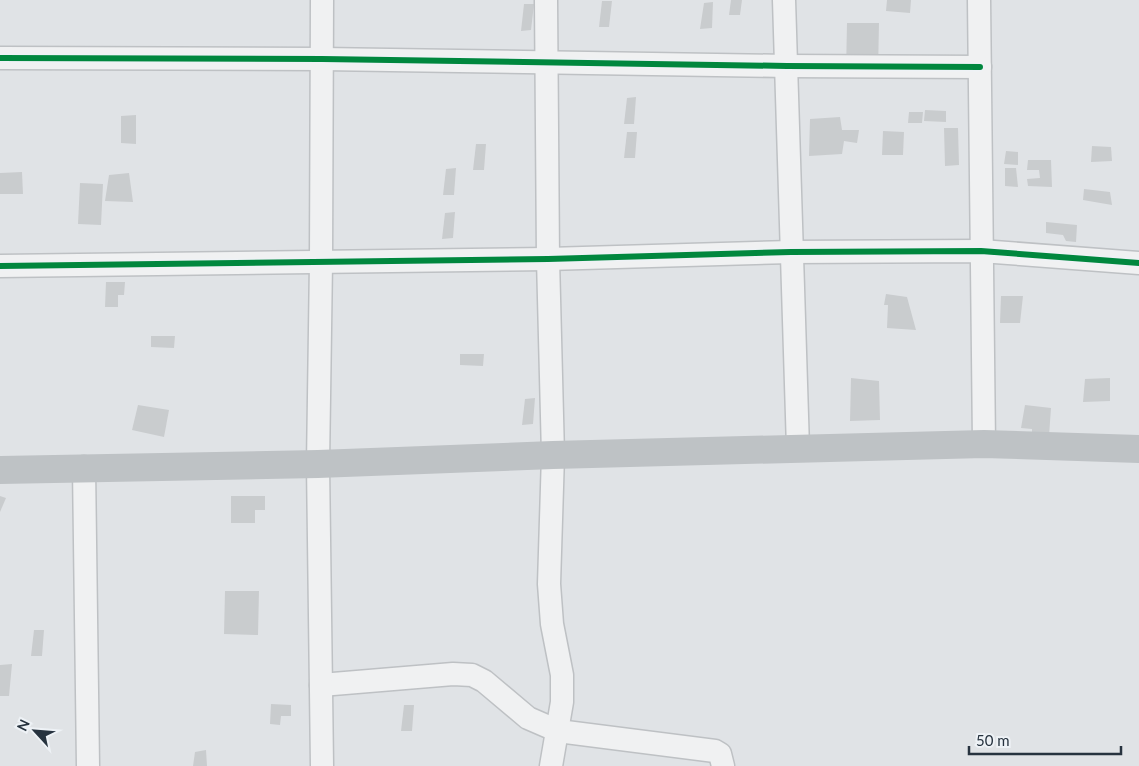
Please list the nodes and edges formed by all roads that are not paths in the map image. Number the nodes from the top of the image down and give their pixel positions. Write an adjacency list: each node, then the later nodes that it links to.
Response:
1 (322, 0): 6 (street)
2 (546, 0): 7 (street)
3 (784, 0): 8 (street)
4 (979, 0): 9 (street)
5 (0, 58): 6 (street)
6 (322, 59): 7 (street); 13 (street)
7 (546, 62): 8 (street); 12 (street)
8 (787, 66): 9 (street); 11 (street)
9 (980, 67): 10 (street)
10 (981, 251): 11 (street); 14 (street); 16 (street)
11 (791, 252): 12 (street); 17 (street)
12 (548, 259): 13 (street); 19 (street)
13 (321, 262): 15 (street); 20 (street)
14 (1139, 263)
15 (0, 266)
16 (984, 444): 17 (main road); 18 (main road)
17 (798, 448): 19 (main road)
18 (1139, 449)
19 (553, 455): 20 (main road); 24 (street)
20 (318, 464): 21 (main road); 23 (street)
21 (84, 467): 22 (main road); 25 (street)
22 (0, 470)
23 (320, 685): 24 (street); 26 (street)
24 (558, 731): 27 (street); 28 (street)
25 (88, 766)
26 (322, 766)
27 (551, 766)
28 (723, 766)

